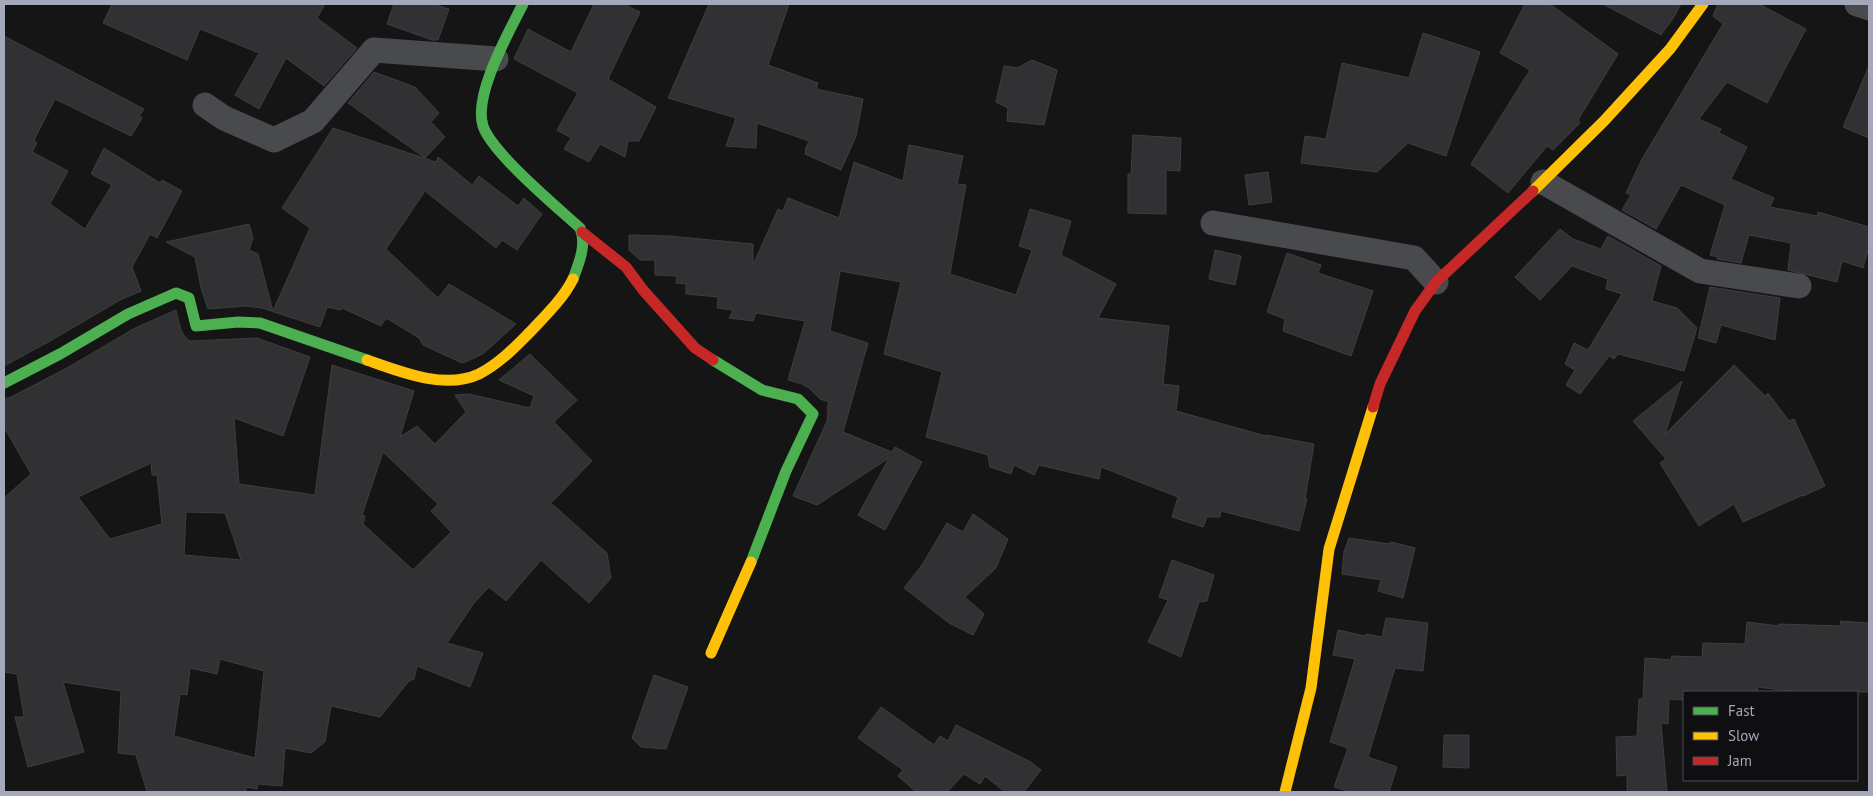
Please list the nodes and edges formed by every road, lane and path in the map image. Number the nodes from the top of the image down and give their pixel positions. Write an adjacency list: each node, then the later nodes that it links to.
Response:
1 (523, 4): 5 (street)
2 (1703, 4): 7 (street)
3 (1857, 4): 4 (street)
4 (1869, 8)
5 (496, 59): 6 (street); 9 (street)
6 (204, 105)
7 (1543, 182): 10 (street); 11 (street)
8 (1213, 223): 10 (street)
9 (582, 232): 12 (street); 13 (street)
10 (1436, 282): 14 (street)
11 (1799, 286)
12 (4, 383)
13 (711, 652)
14 (1285, 792)

